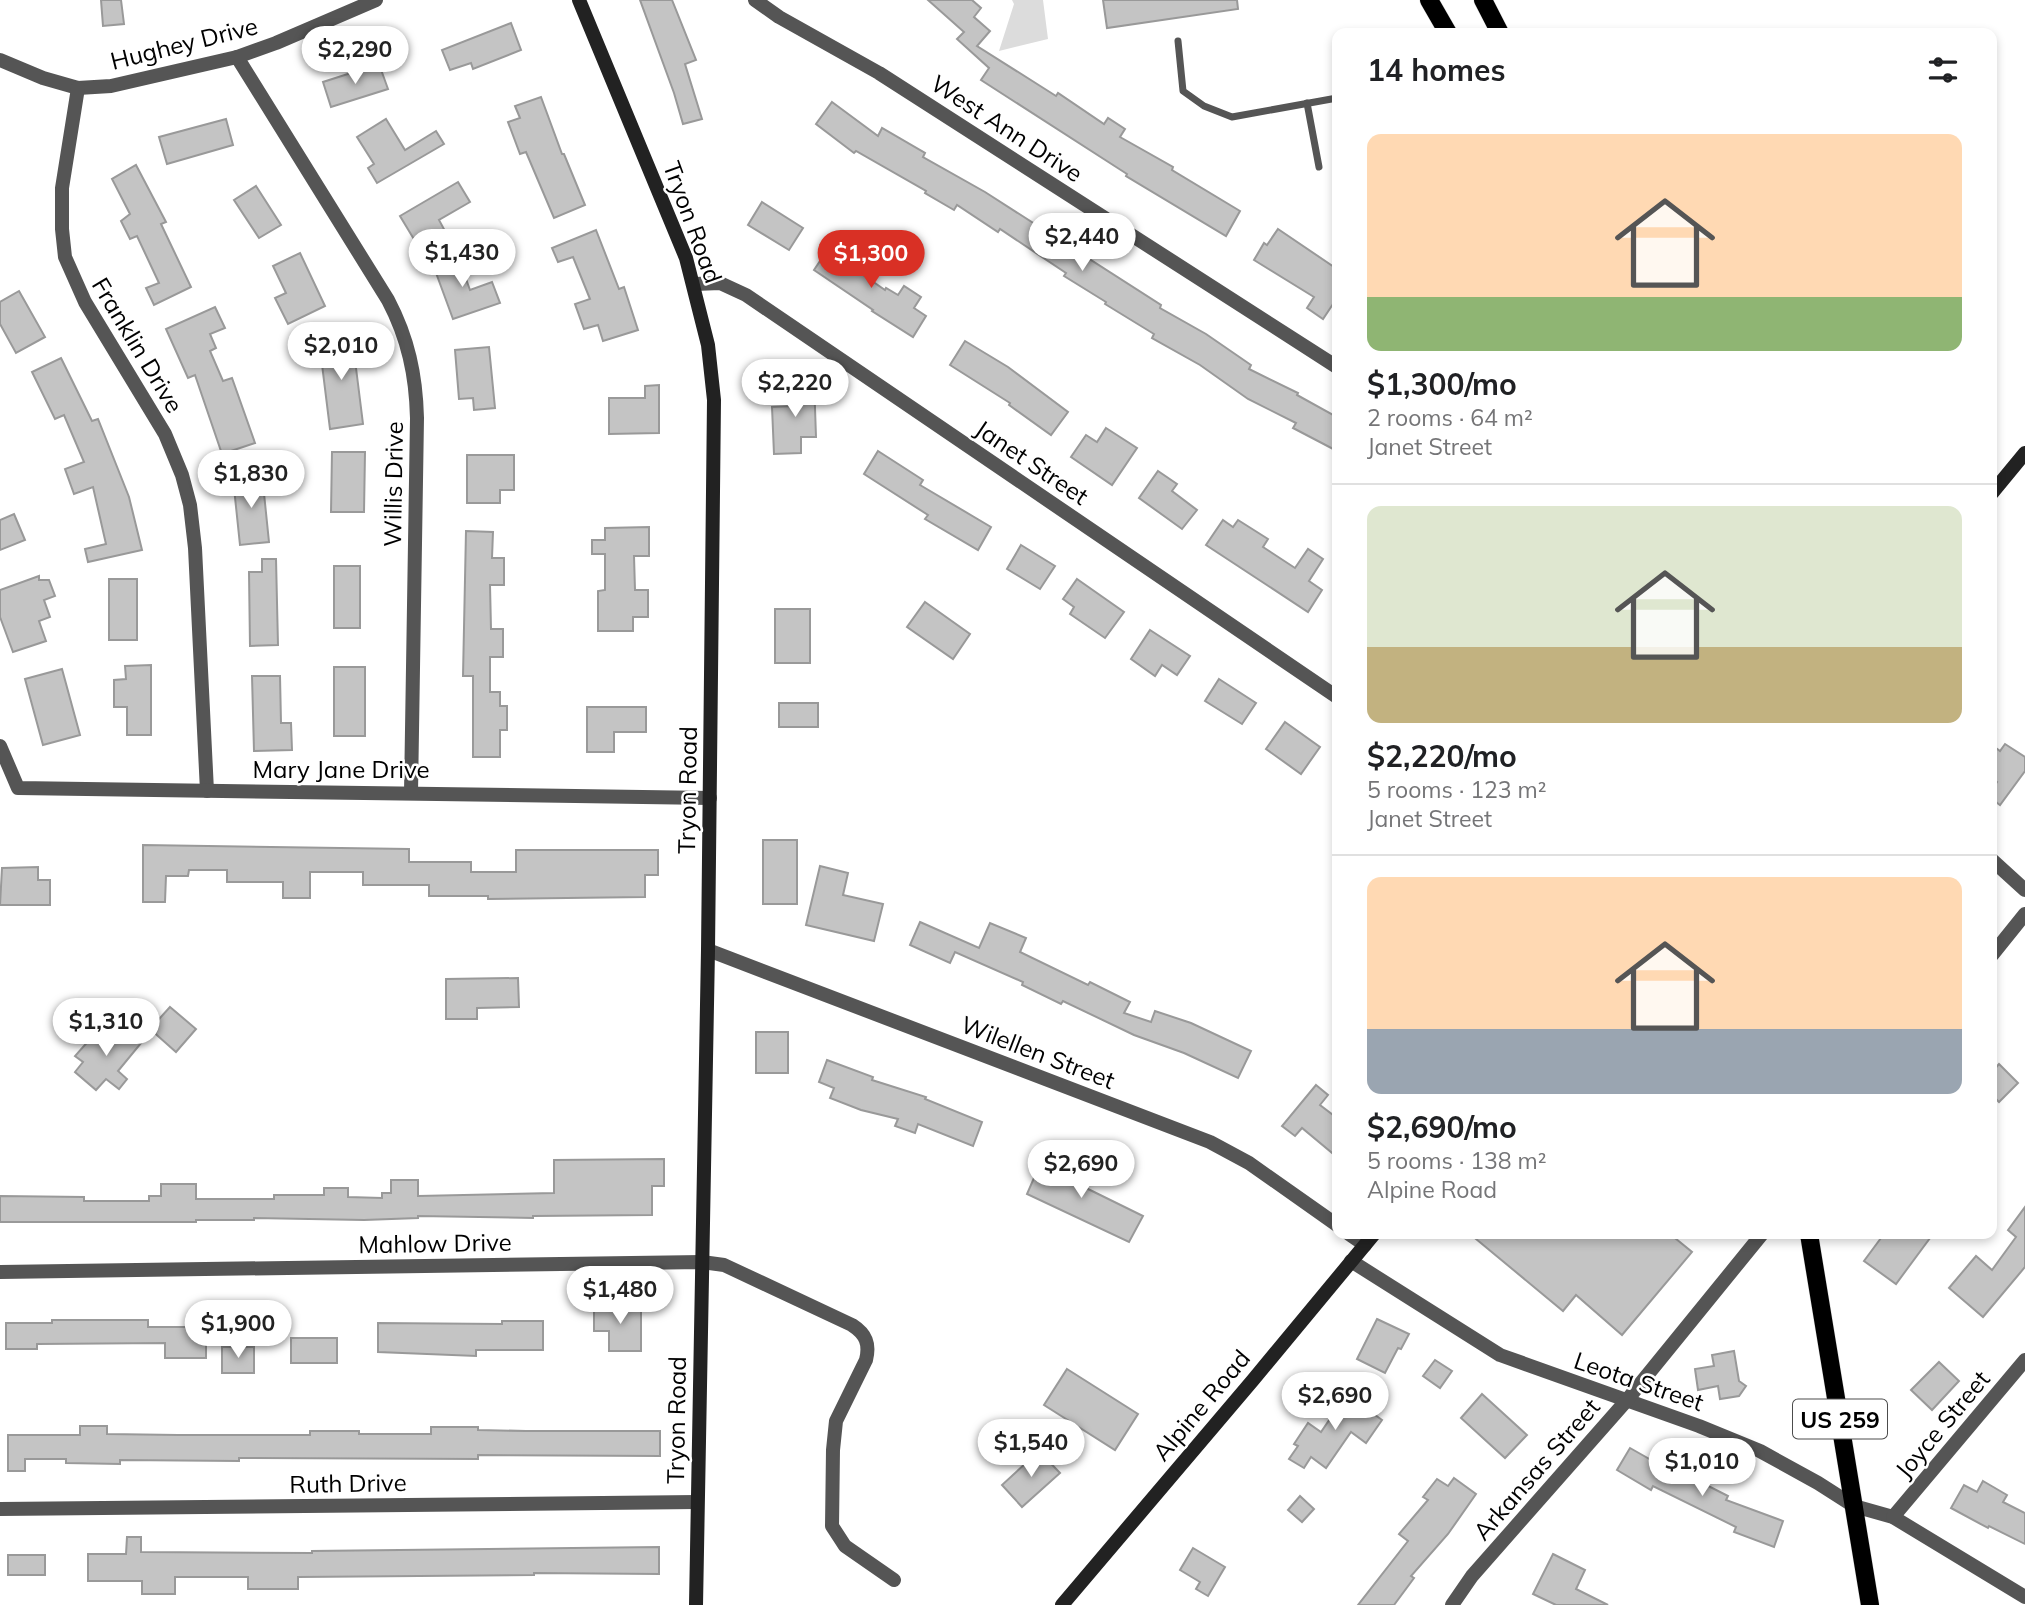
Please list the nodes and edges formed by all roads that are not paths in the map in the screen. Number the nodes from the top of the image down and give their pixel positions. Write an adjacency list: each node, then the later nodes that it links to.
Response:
1 (376, 0): 9 (street, Hughey Drive)
2 (579, 0): 15 (street, Tryon Road)
3 (755, 0): 16 (street, West Ann Drive)
4 (1429, 0): 6 (main road)
5 (1482, 0): 7 (main road)
6 (1445, 28)
7 (1497, 28)
8 (1178, 41): 13 (lane)
9 (237, 57): 11 (street, Hughey Drive); 22 (street, Willis Drive)
10 (0, 60): 11 (street, Hughey Drive)
11 (78, 89): 21 (street, Franklin Drive)
12 (1332, 99): 13 (lane)
13 (1307, 103): 14 (lane)
14 (1319, 167)
15 (695, 284): 19 (street, Janet Street); 23 (street, Tryon Road)
16 (1332, 364)
17 (2025, 454): 18 (street)
18 (1997, 487)
19 (1332, 694)
20 (0, 746): 21 (street, Mary Jane Drive)
21 (206, 791): 22 (street, Mary Jane Drive)
22 (411, 793): 23 (street, Mary Jane Drive)
23 (710, 797): 28 (street, Tryon Road)
24 (1997, 865): 25 (street)
25 (2025, 890)
26 (2025, 914): 27 (street)
27 (1997, 949)
28 (708, 950): 29 (street, Wilellen Street); 34 (street, Tryon Road)
29 (1332, 1221)
30 (1369, 1239): 33 (street, Alpine Road)
31 (1758, 1239): 37 (street, Arkansas Street)
32 (1811, 1239): 39 (main road, US 259)
33 (1351, 1261): 37 (street, Leota Street); 46 (street, Alpine Road)
34 (702, 1262): 35 (street, Mahlow Drive); 38 (street, Tryon Road); 42 (street, Mahlow Drive)
35 (0, 1272)
36 (2025, 1360): 41 (street, Joyce Street)
37 (1627, 1399): 39 (street, Leota Street); 44 (street, Arkansas Street)
38 (697, 1502): 40 (street, Ruth Drive); 45 (street, Tryon Road)
39 (1854, 1506): 41 (street, Leota Street); 47 (main road, US 259)
40 (0, 1509)
41 (1893, 1517): 43 (street, Leota Street)
42 (894, 1580)
43 (2025, 1597)
44 (1454, 1604)
45 (696, 1605)
46 (1062, 1605)
47 (1870, 1605)

